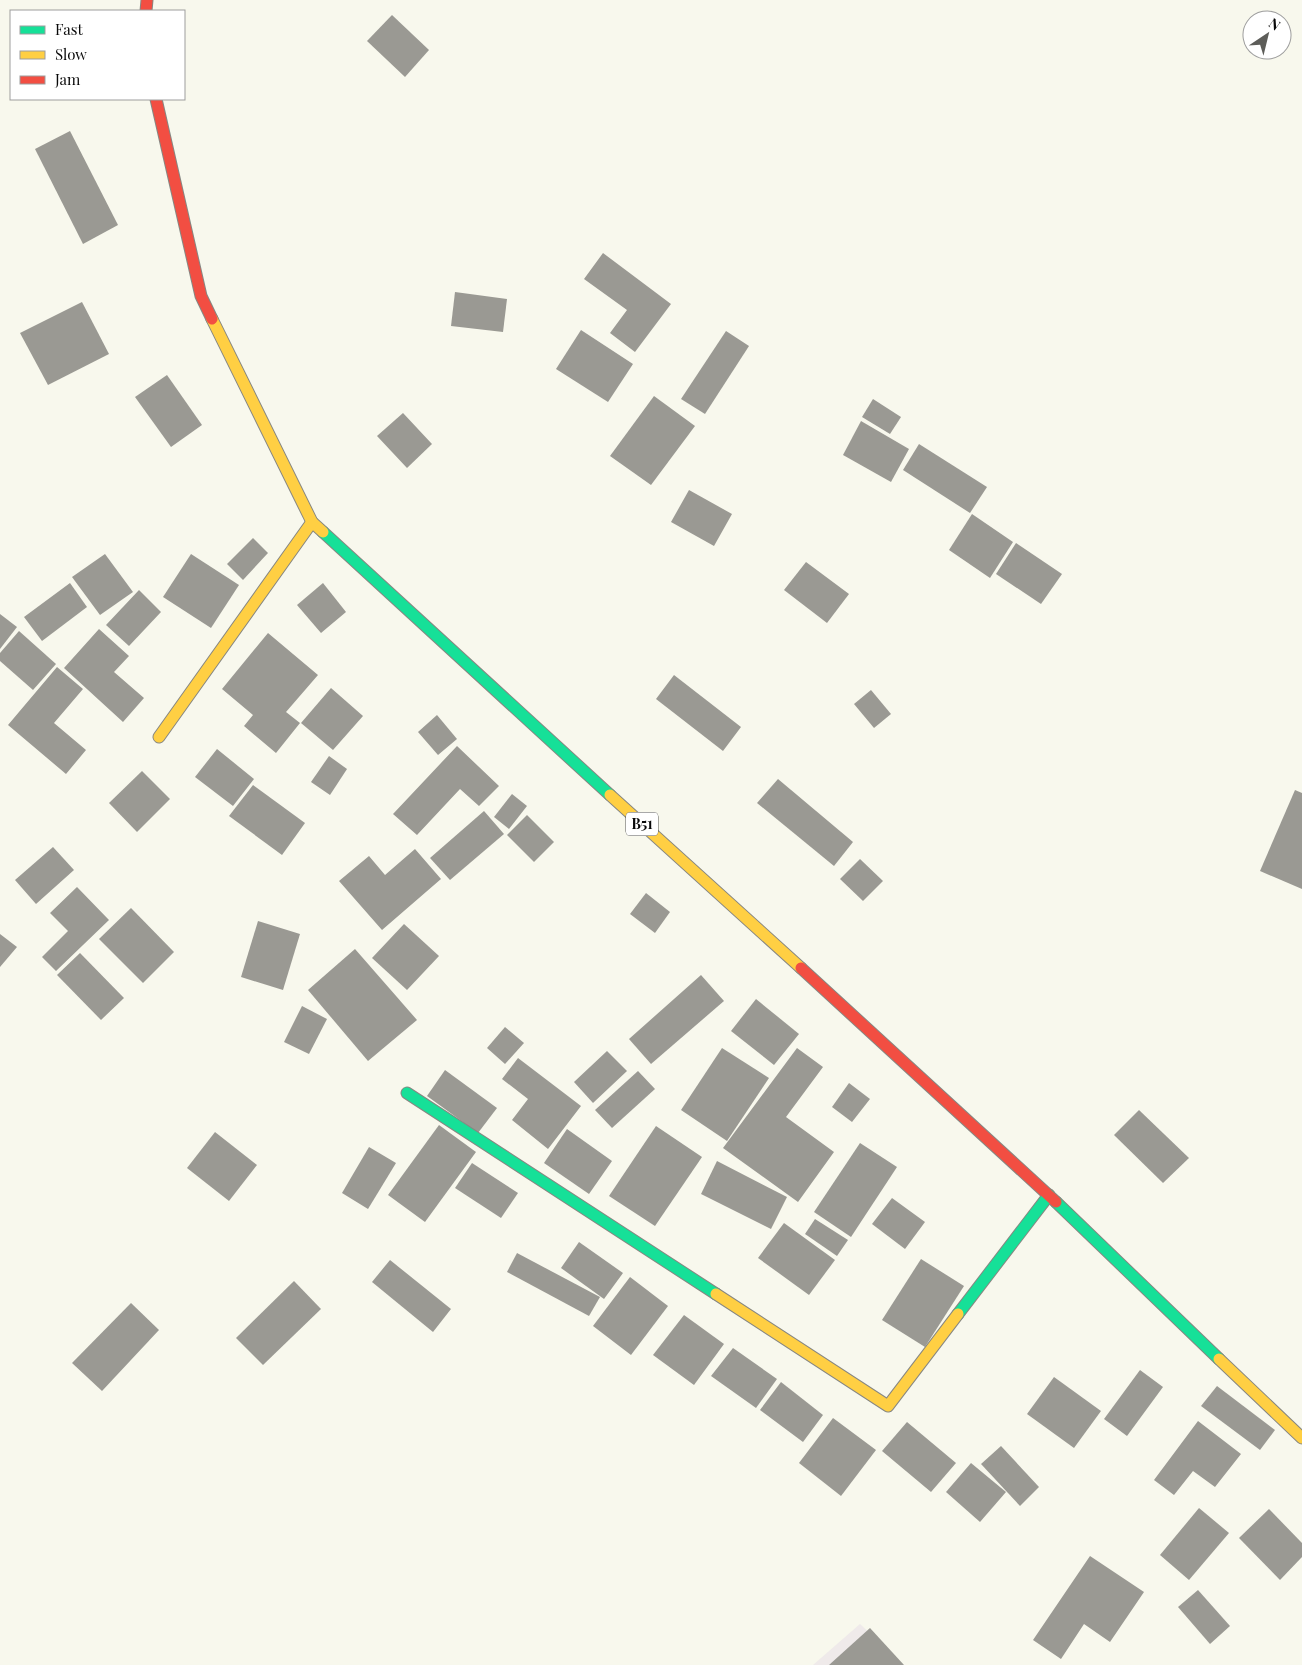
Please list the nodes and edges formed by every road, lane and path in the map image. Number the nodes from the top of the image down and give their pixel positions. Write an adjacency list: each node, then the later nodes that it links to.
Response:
1 (156, 100): 2 (main road, B51)
2 (312, 522): 3 (main road); 5 (main road, B51)
3 (159, 737)
4 (407, 1093): 5 (main road)
5 (1049, 1196): 6 (main road, B51)
6 (1302, 1438)

